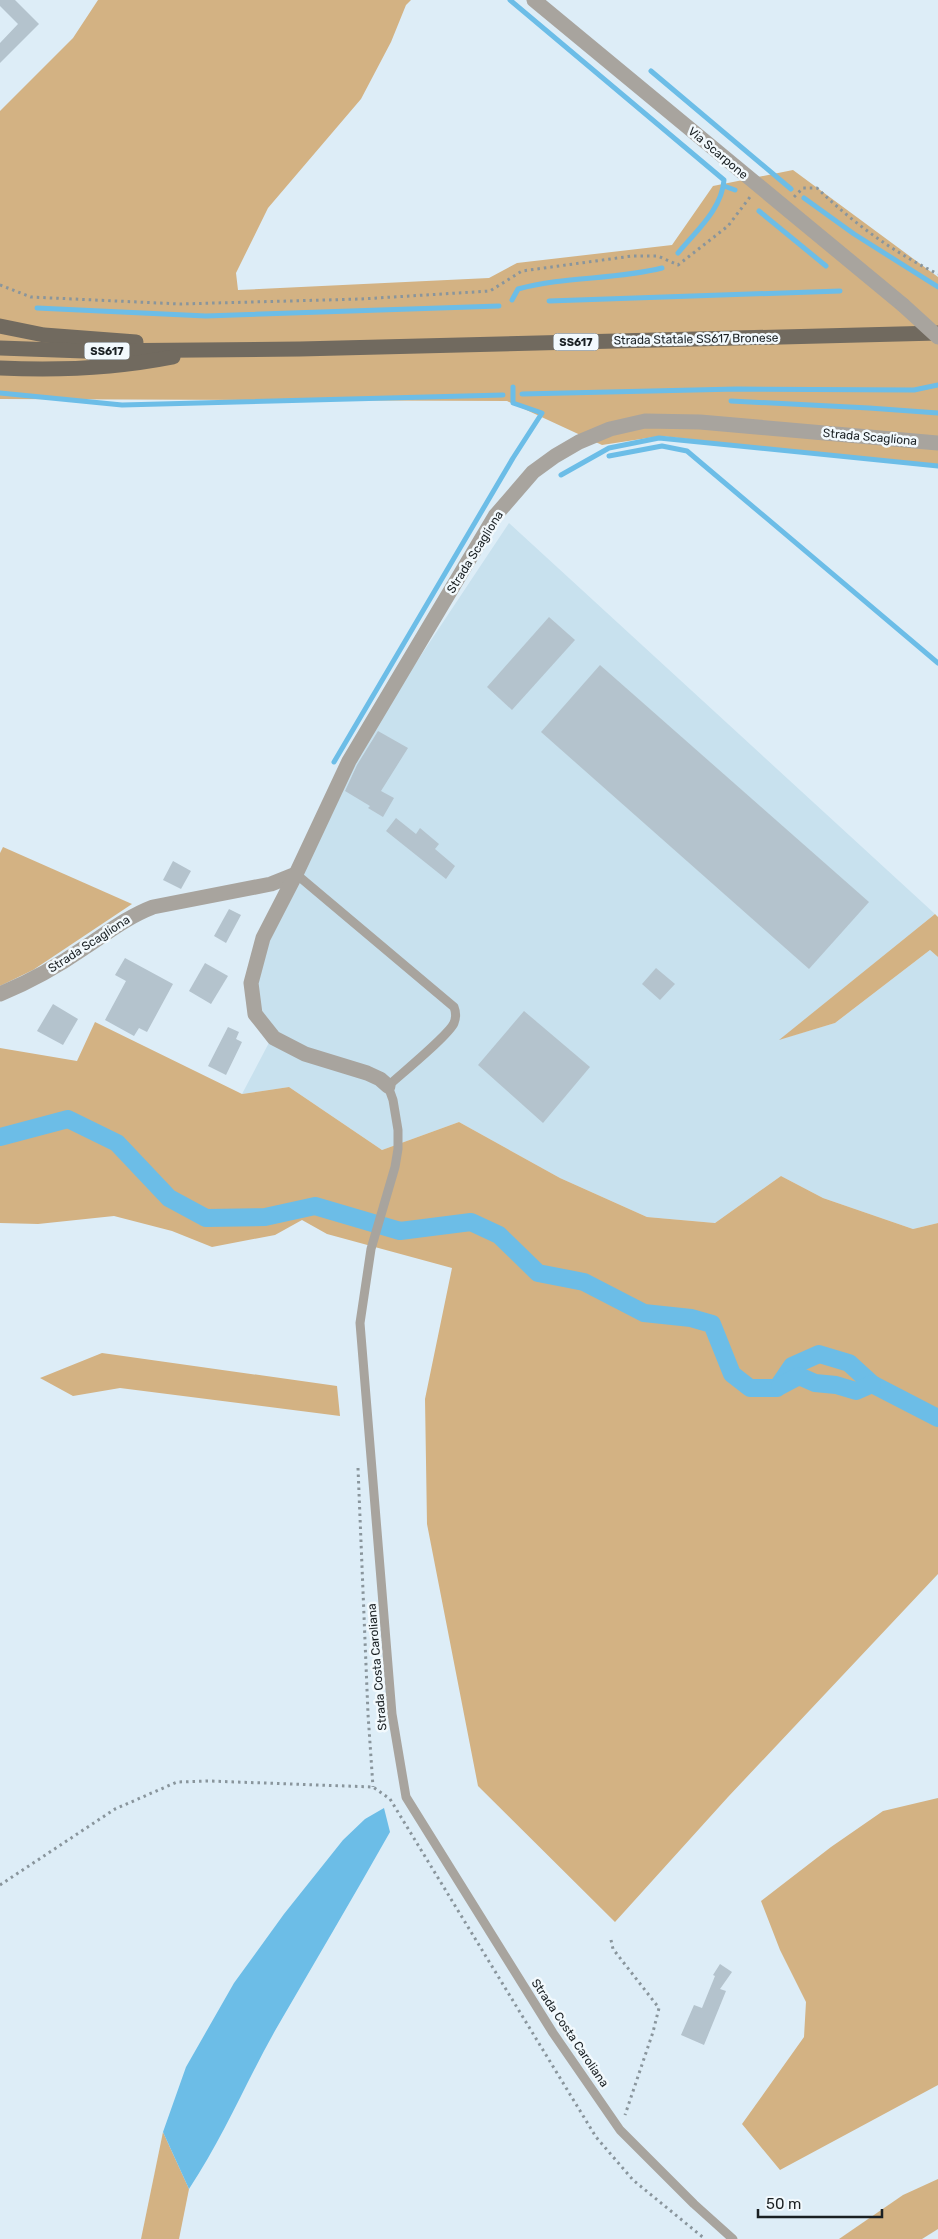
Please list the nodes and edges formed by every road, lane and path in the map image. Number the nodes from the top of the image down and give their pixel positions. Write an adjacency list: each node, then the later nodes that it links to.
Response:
1 (534, 0): 2 (street, Via Scarpone)
2 (757, 186): 3 (street, Via Scarpone); 5 (path)
3 (784, 208): 4 (path); 8 (street, Via Scarpone, bridge)
4 (938, 274)
5 (0, 285)
6 (0, 326): 10 (main road)
7 (938, 333): 10 (main road, Strada Statale SS617 Bronese / SS617)
8 (938, 337)
9 (0, 348): 10 (main road, SS617)
10 (214, 350): 11 (main road)
11 (0, 368)
12 (938, 443): 13 (street, Strada Scagliona)
13 (296, 874): 14 (street, Strada Scagliona); 15 (street, Strada Scagliona); 15 (lane)
14 (0, 994)
15 (388, 1086): 20 (lane, Strada Costa Caroliana)
16 (358, 1464): 17 (path)
17 (374, 1787): 18 (path); 21 (path)
18 (0, 1885)
19 (611, 1940): 20 (path)
20 (620, 2130): 22 (lane, Strada Costa Caroliana)
21 (705, 2239)
22 (733, 2239)

